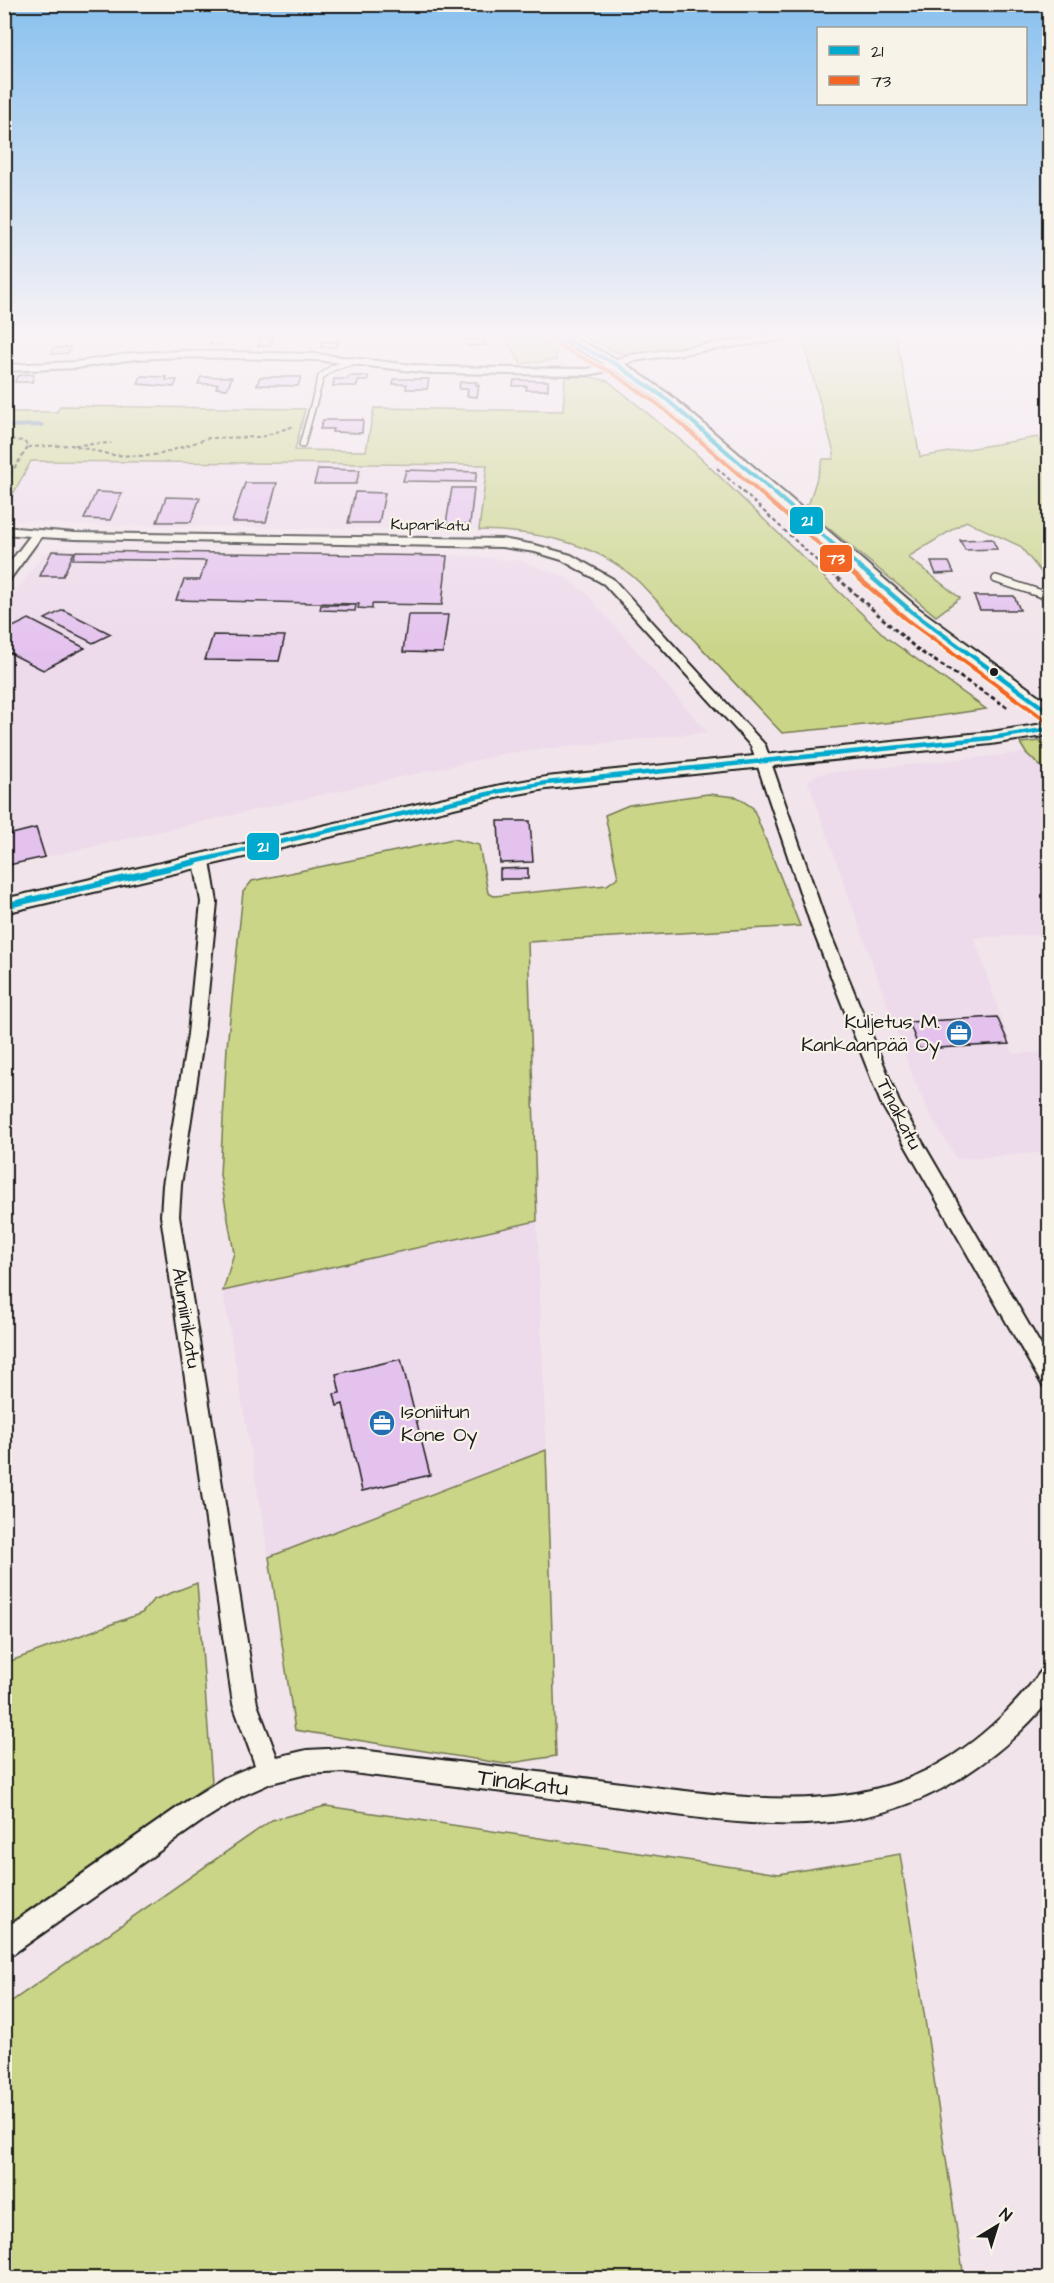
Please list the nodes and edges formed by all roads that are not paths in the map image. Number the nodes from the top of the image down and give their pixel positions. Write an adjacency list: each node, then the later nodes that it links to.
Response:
1 (716, 443): 7 (street)
2 (4, 530): 3 (street, Kuparikatu)
3 (37, 534): 4 (street); 9 (street, Kuparikatu)
4 (4, 579)
5 (996, 579): 6 (lane)
6 (1050, 600)
7 (1050, 713)
8 (1050, 729): 9 (street)
9 (764, 761): 10 (street); 12 (street, Tinakatu)
10 (202, 861): 11 (street); 14 (street, Alumiinikatu)
11 (4, 906)
12 (1050, 1380)
13 (1050, 1678): 14 (street, Tinakatu)
14 (270, 1771): 15 (street, Tinakatu)
15 (4, 1945)

